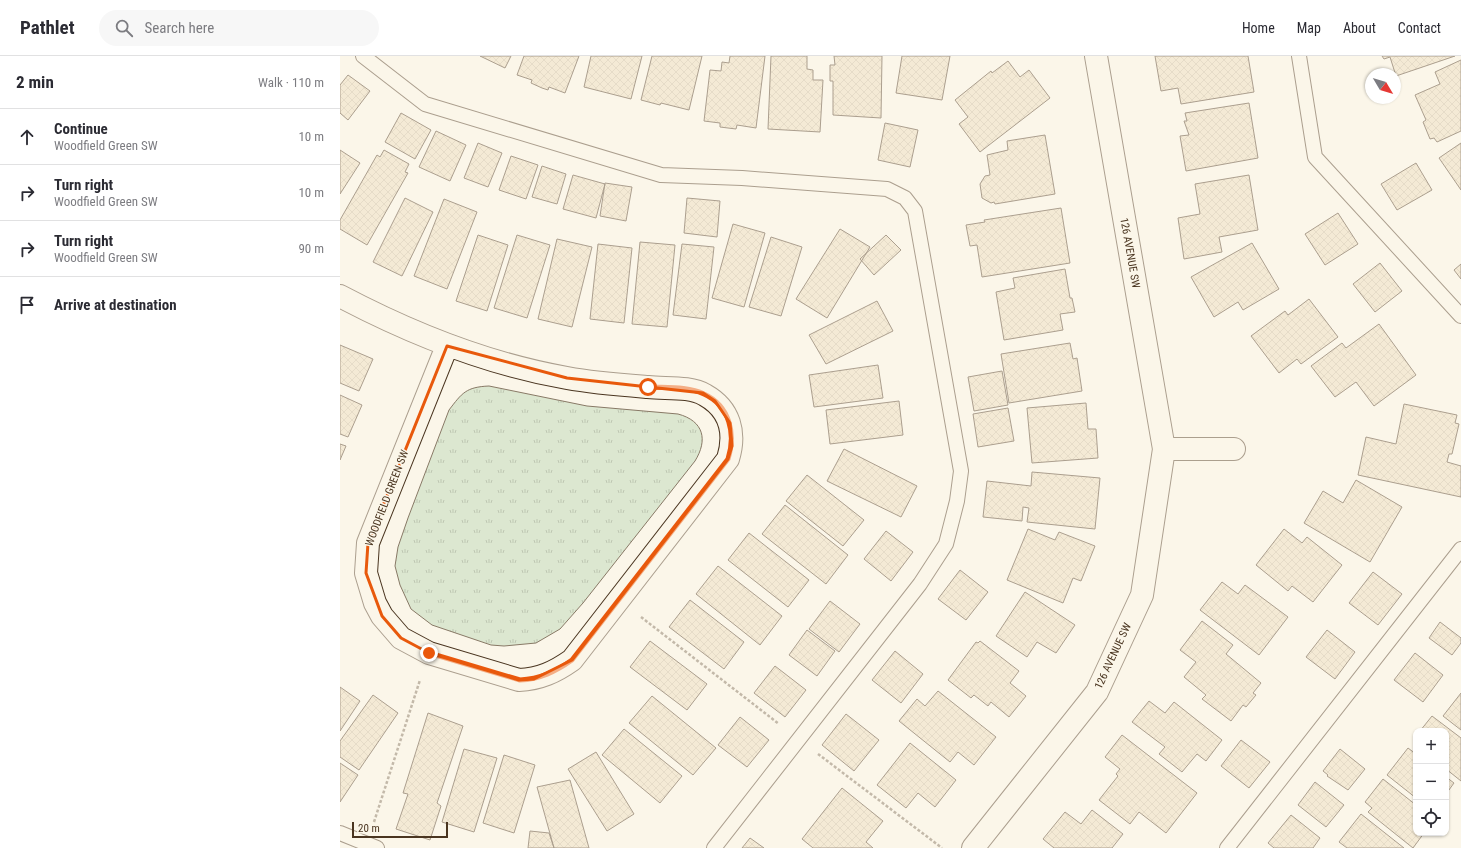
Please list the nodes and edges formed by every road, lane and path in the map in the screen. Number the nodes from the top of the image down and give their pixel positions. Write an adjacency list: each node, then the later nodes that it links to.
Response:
1 (364, 56): 13 (lane)
2 (1096, 56): 7 (street, 126 AVENUE SW)
3 (1298, 56): 5 (lane)
4 (340, 296): 6 (street, WOODFIELD GREEN SW)
5 (1461, 316)
6 (447, 346): 10 (street, WOODFIELD GREEN SW); 10 (street, WOODFIELD GREEN SW)
7 (1164, 449): 8 (street); 14 (street, 126 AVENUE SW)
8 (1234, 449)
9 (1461, 549): 15 (lane)
10 (429, 653): 12 (path)
11 (340, 833): 12 (lane)
12 (372, 846)
13 (714, 848)
14 (972, 848)
15 (1227, 848)

